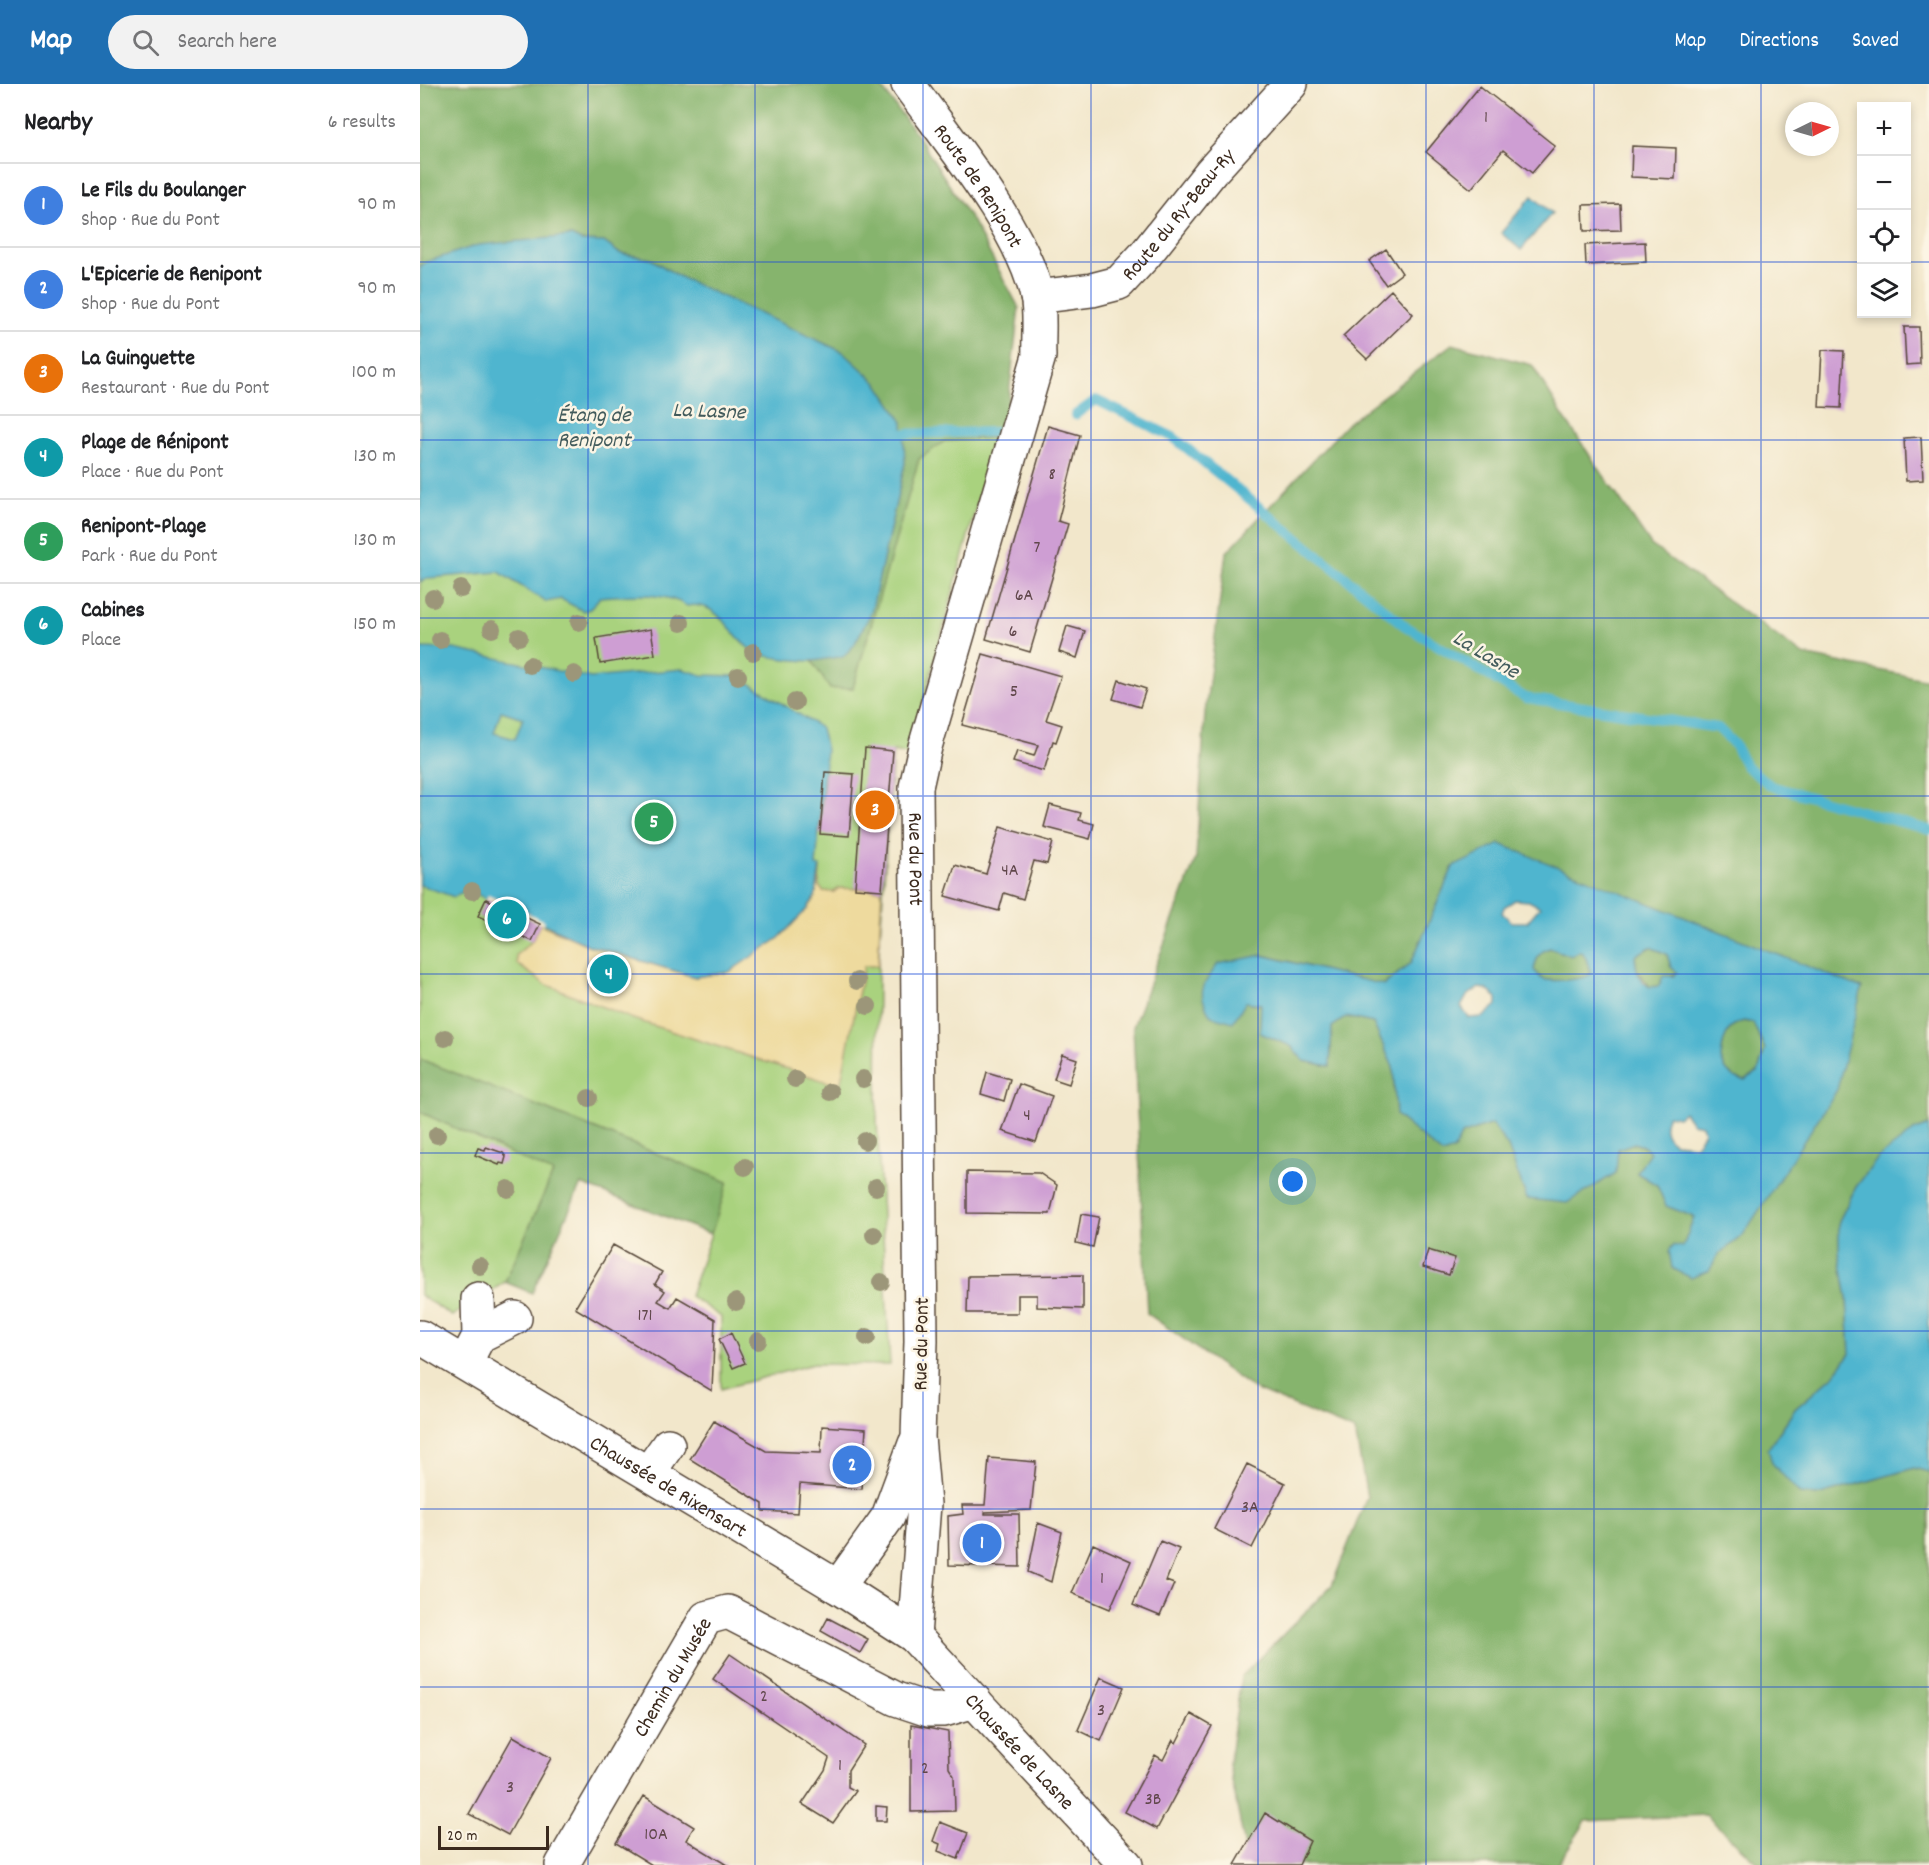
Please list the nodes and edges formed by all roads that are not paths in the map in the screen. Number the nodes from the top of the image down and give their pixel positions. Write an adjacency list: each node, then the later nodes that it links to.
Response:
1 (908, 84): 3 (street, Route de Renipont)
2 (1291, 84): 3 (street, Route du Ry-Beau-Ry)
3 (1037, 297): 8 (street, Rue du Pont)
4 (478, 1299): 7 (street)
5 (515, 1318): 7 (street)
6 (420, 1337): 7 (street, Chaussée de Rixensart)
7 (472, 1349): 10 (street, Chaussée de Rixensart)
8 (918, 1437): 11 (street, Rue du Pont); 12 (street, Rue du Pont)
9 (668, 1445): 10 (street)
10 (649, 1472): 11 (street, Chaussée de Rixensart)
11 (838, 1587): 12 (street, Chaussée de Rixensart)
12 (914, 1636): 13 (street, Chaussée de Lasne)
13 (975, 1701): 14 (street, Chemin du Musée); 15 (street, Chaussée de Lasne)
14 (562, 1865)
15 (1126, 1865)

